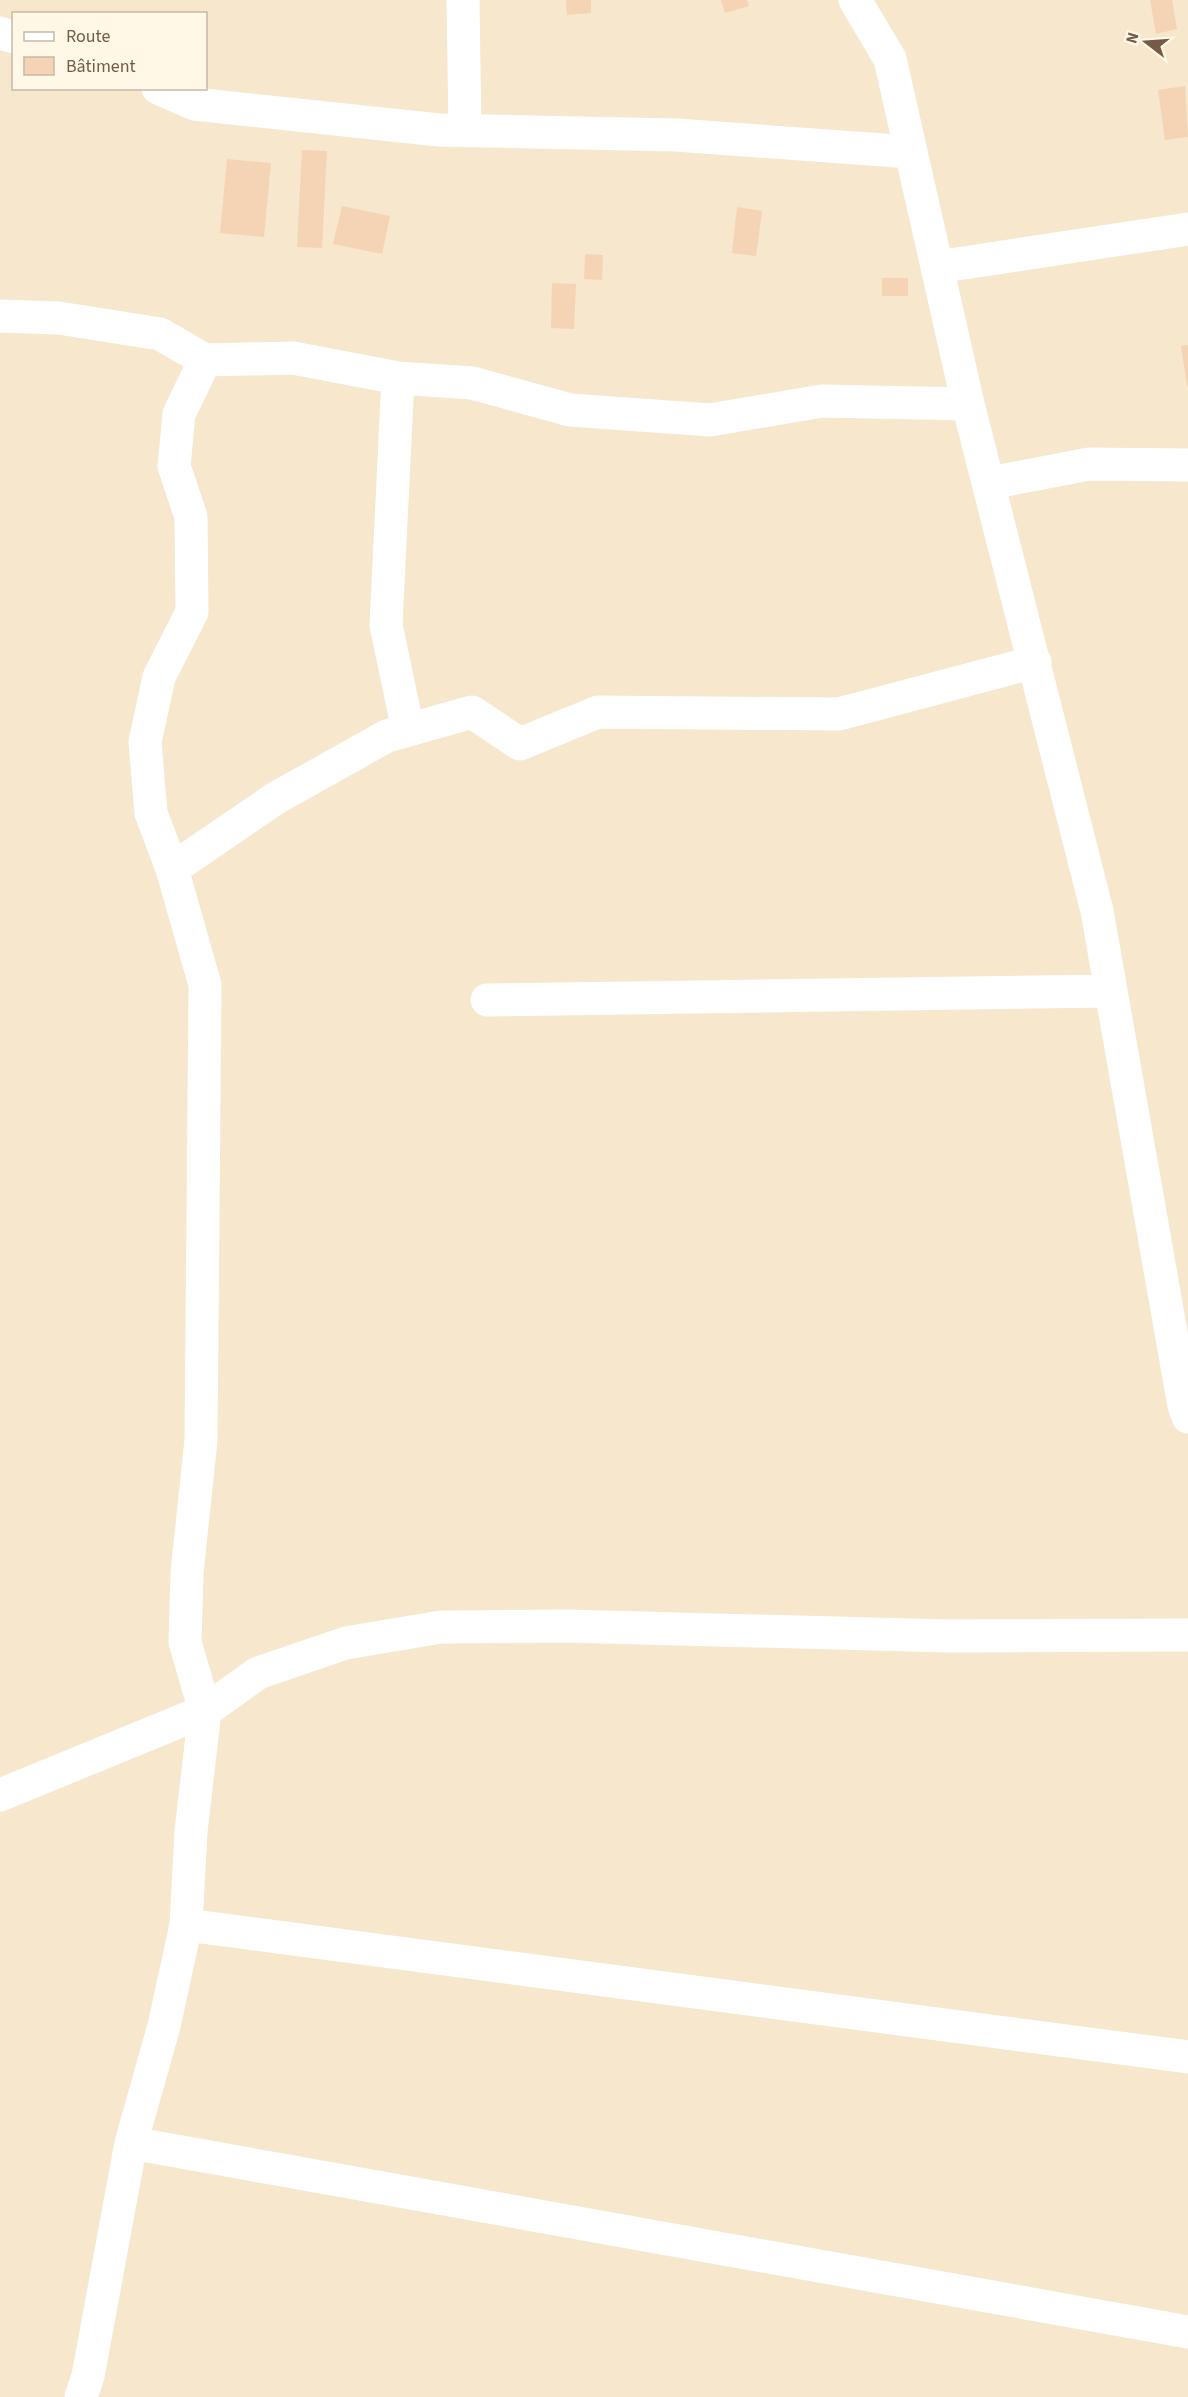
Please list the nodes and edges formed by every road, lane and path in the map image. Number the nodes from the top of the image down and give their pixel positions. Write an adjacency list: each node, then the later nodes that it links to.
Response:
1 (464, 0): 4 (street)
2 (855, 0): 5 (street)
3 (162, 90): 4 (street)
4 (465, 131): 5 (street)
5 (911, 152): 7 (street)
6 (1188, 229): 7 (street)
7 (937, 267): 11 (street)
8 (0, 316): 9 (street)
9 (205, 360): 10 (street); 16 (street)
10 (398, 378): 11 (street); 15 (street)
11 (968, 404): 13 (street)
12 (1188, 465): 13 (street)
13 (990, 483): 14 (street)
14 (1035, 663): 15 (street); 17 (street)
15 (408, 730): 16 (street)
16 (172, 869): 21 (street)
17 (1111, 991): 18 (street); 19 (street)
18 (487, 1000)
19 (1188, 1417)
20 (1188, 1635): 21 (street)
21 (205, 1712): 22 (street); 23 (street)
22 (0, 1795)
23 (186, 1924): 24 (street); 25 (street)
24 (1188, 2057)
25 (130, 2143): 26 (street); 27 (street)
26 (1188, 2332)
27 (81, 2397)

